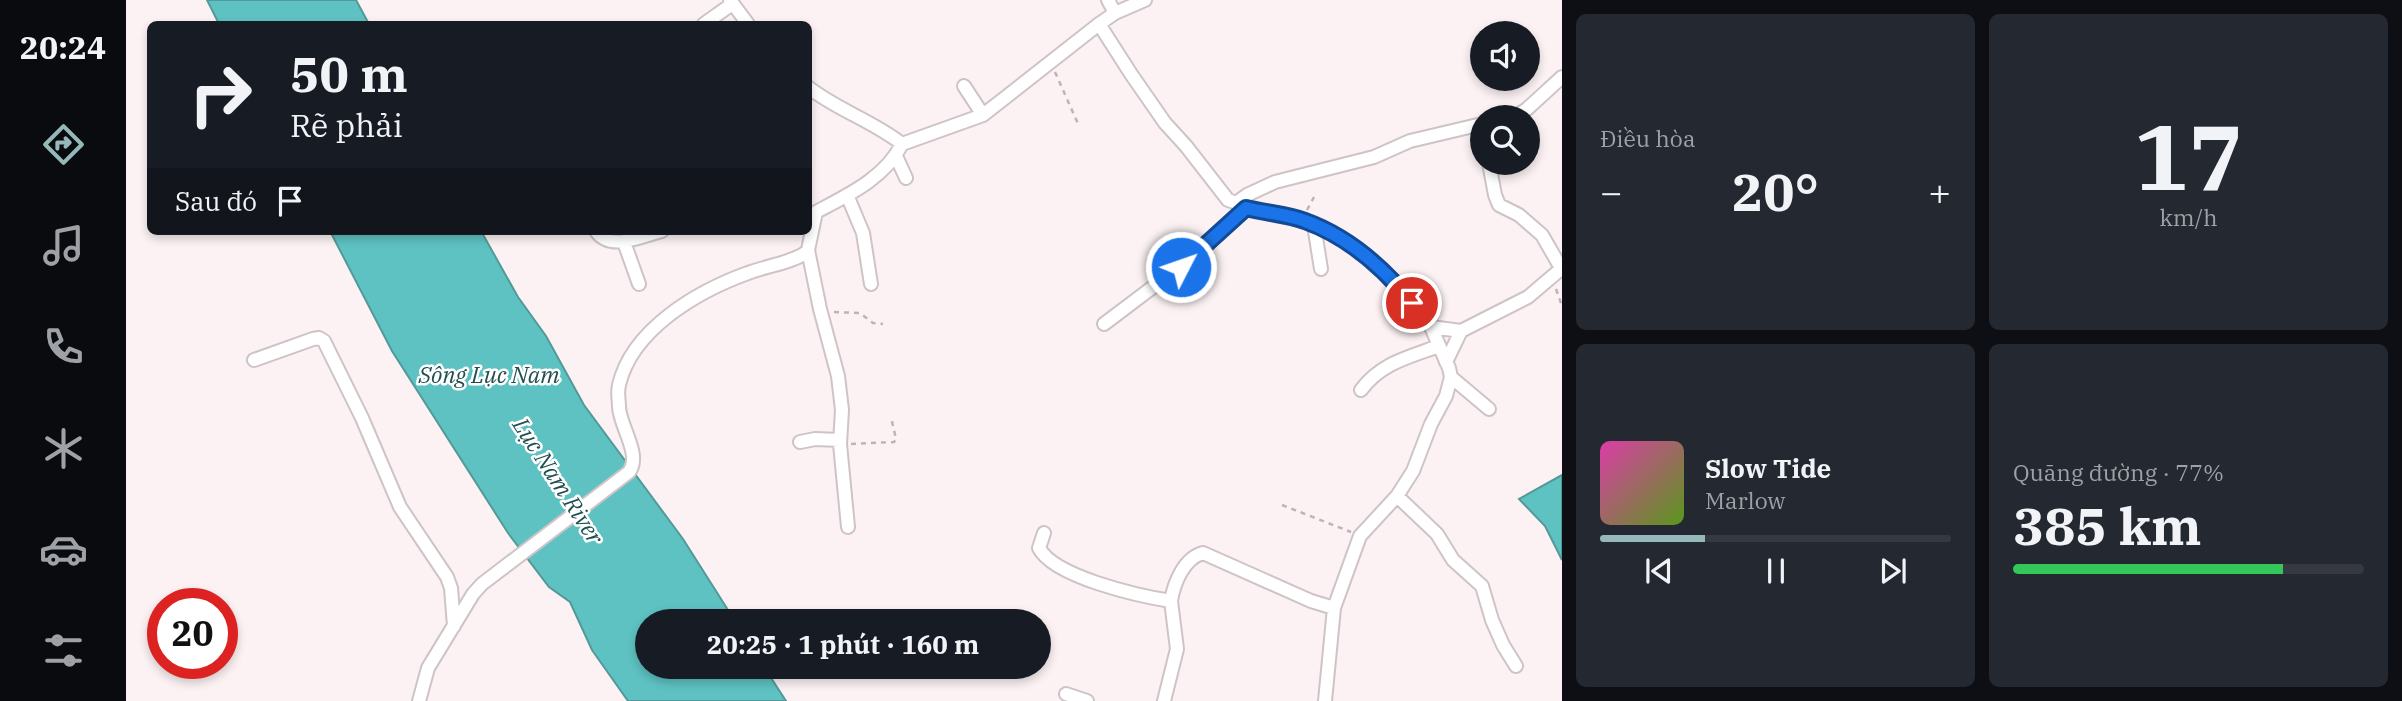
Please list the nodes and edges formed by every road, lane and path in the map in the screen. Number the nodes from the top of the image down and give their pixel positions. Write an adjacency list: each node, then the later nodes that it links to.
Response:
1 (1108, 0): 4 (street)
2 (1144, 0): 4 (street)
3 (731, 2): 5 (street); 6 (street)
4 (1115, 13): 7 (street)
5 (708, 21)
6 (746, 21)
7 (1100, 24): 8 (street); 20 (street)
8 (1051, 62): 13 (street); 14 (path)
9 (1562, 77): 12 (street)
10 (964, 86): 13 (street)
11 (812, 90): 16 (street)
12 (1531, 105)
13 (983, 115): 16 (street)
14 (1079, 126)
15 (1470, 127): 20 (street)
16 (899, 150): 18 (street); 19 (street)
17 (1491, 175): 29 (street)
18 (906, 178)
19 (847, 194): 21 (street); 31 (street)
20 (1241, 205): 22 (street); 35 (street)
21 (812, 211)
22 (1314, 225): 28 (street); 36 (street)
23 (600, 235): 26 (street)
24 (648, 235): 26 (street)
25 (810, 235): 27 (street)
26 (624, 242): 30 (street)
27 (808, 250): 33 (street); 54 (street)
28 (1321, 269)
29 (1558, 271): 32 (path); 37 (street)
30 (639, 284)
31 (871, 284)
32 (1562, 306)
33 (820, 309): 34 (path); 46 (street)
34 (883, 324)
35 (1104, 324)
36 (1431, 327): 37 (street); 38 (street)
37 (1461, 331): 40 (street)
38 (1439, 346): 40 (street); 42 (street)
39 (254, 360): 54 (street)
40 (1446, 362): 41 (street)
41 (1451, 377): 43 (street); 47 (street)
42 (1361, 390)
43 (1489, 408)
44 (891, 417): 46 (path)
45 (800, 442): 46 (street)
46 (840, 442): 49 (street)
47 (1396, 496): 51 (street); 55 (street)
48 (1282, 505): 51 (path)
49 (848, 527)
50 (1044, 533): 52 (street)
51 (1360, 536): 53 (street)
52 (1171, 601): 53 (street); 59 (street)
53 (1334, 608): 60 (street)
54 (454, 626): 57 (street)
55 (1516, 666)
56 (1066, 694): 58 (street)
57 (419, 701)
58 (1087, 701)
59 (1164, 701)
60 (1325, 701)

